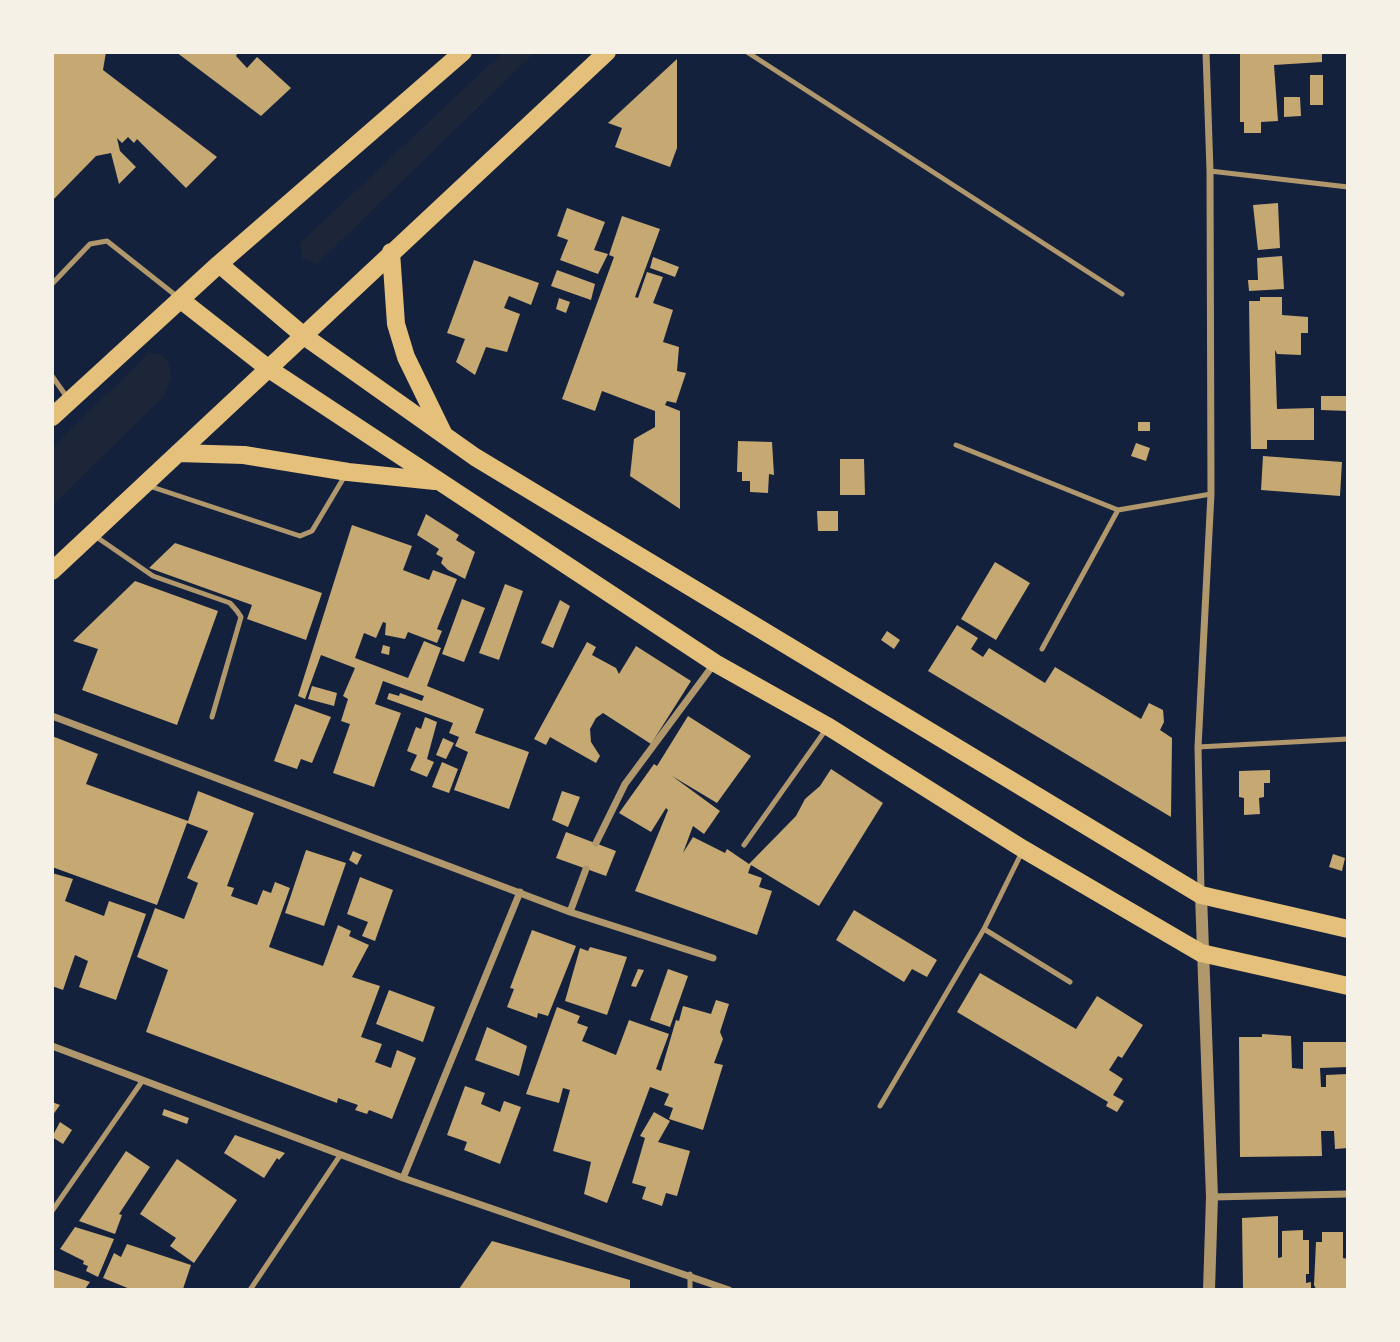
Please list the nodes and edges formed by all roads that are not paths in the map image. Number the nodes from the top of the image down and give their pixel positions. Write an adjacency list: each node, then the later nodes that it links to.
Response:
1 (463, 52): 8 (main road)
2 (607, 52): 7 (main road)
3 (747, 52): 10 (lane)
4 (1206, 52): 5 (street)
5 (1210, 171): 6 (lane); 23 (street)
6 (1348, 187)
7 (391, 252): 12 (main road); 17 (main road)
8 (219, 264): 11 (main road); 12 (main road)
9 (52, 284): 11 (lane)
10 (1122, 294)
11 (181, 300): 13 (main road); 15 (main road)
12 (304, 336): 13 (main road); 17 (main road)
13 (269, 369): 19 (main road); 21 (main road)
14 (52, 376): 15 (lane)
15 (70, 401): 16 (main road)
16 (52, 417)
17 (446, 438): 39 (main road)
18 (957, 445): 24 (lane)
19 (178, 453): 20 (main road); 22 (main road)
20 (348, 472): 21 (main road); 22 (lane)
21 (438, 481): 28 (main road)
22 (144, 485): 25 (main road)
23 (1211, 494): 24 (lane); 33 (street)
24 (1118, 510): 27 (lane)
25 (92, 534): 26 (main road); 30 (lane)
26 (52, 571)
27 (1042, 649)
28 (715, 663): 31 (main road); 34 (street)
29 (52, 716): 38 (street)
30 (212, 717)
31 (828, 727): 35 (lane); 36 (main road)
32 (1348, 739): 33 (lane)
33 (1198, 747): 39 (street)
34 (596, 844)
35 (744, 845)
36 (1023, 849): 41 (lane); 43 (main road)
37 (586, 869): 40 (street)
38 (520, 892): 40 (street); 51 (street)
39 (1201, 895): 42 (main road); 43 (street)
40 (570, 912): 44 (street)
41 (984, 929): 45 (lane); 49 (lane)
42 (1348, 929)
43 (1202, 953): 46 (main road); 53 (street)
44 (713, 958)
45 (1070, 982)
46 (1348, 986)
47 (52, 1046): 48 (street)
48 (143, 1080): 50 (street); 54 (lane)
49 (880, 1106)
50 (341, 1154): 51 (street); 56 (lane)
51 (403, 1178): 55 (street)
52 (1348, 1194): 53 (street)
53 (1212, 1198): 59 (street)
54 (52, 1211)
55 (690, 1274): 57 (lane); 58 (street)
56 (250, 1290)
57 (690, 1290)
58 (729, 1290)
59 (1209, 1290)

